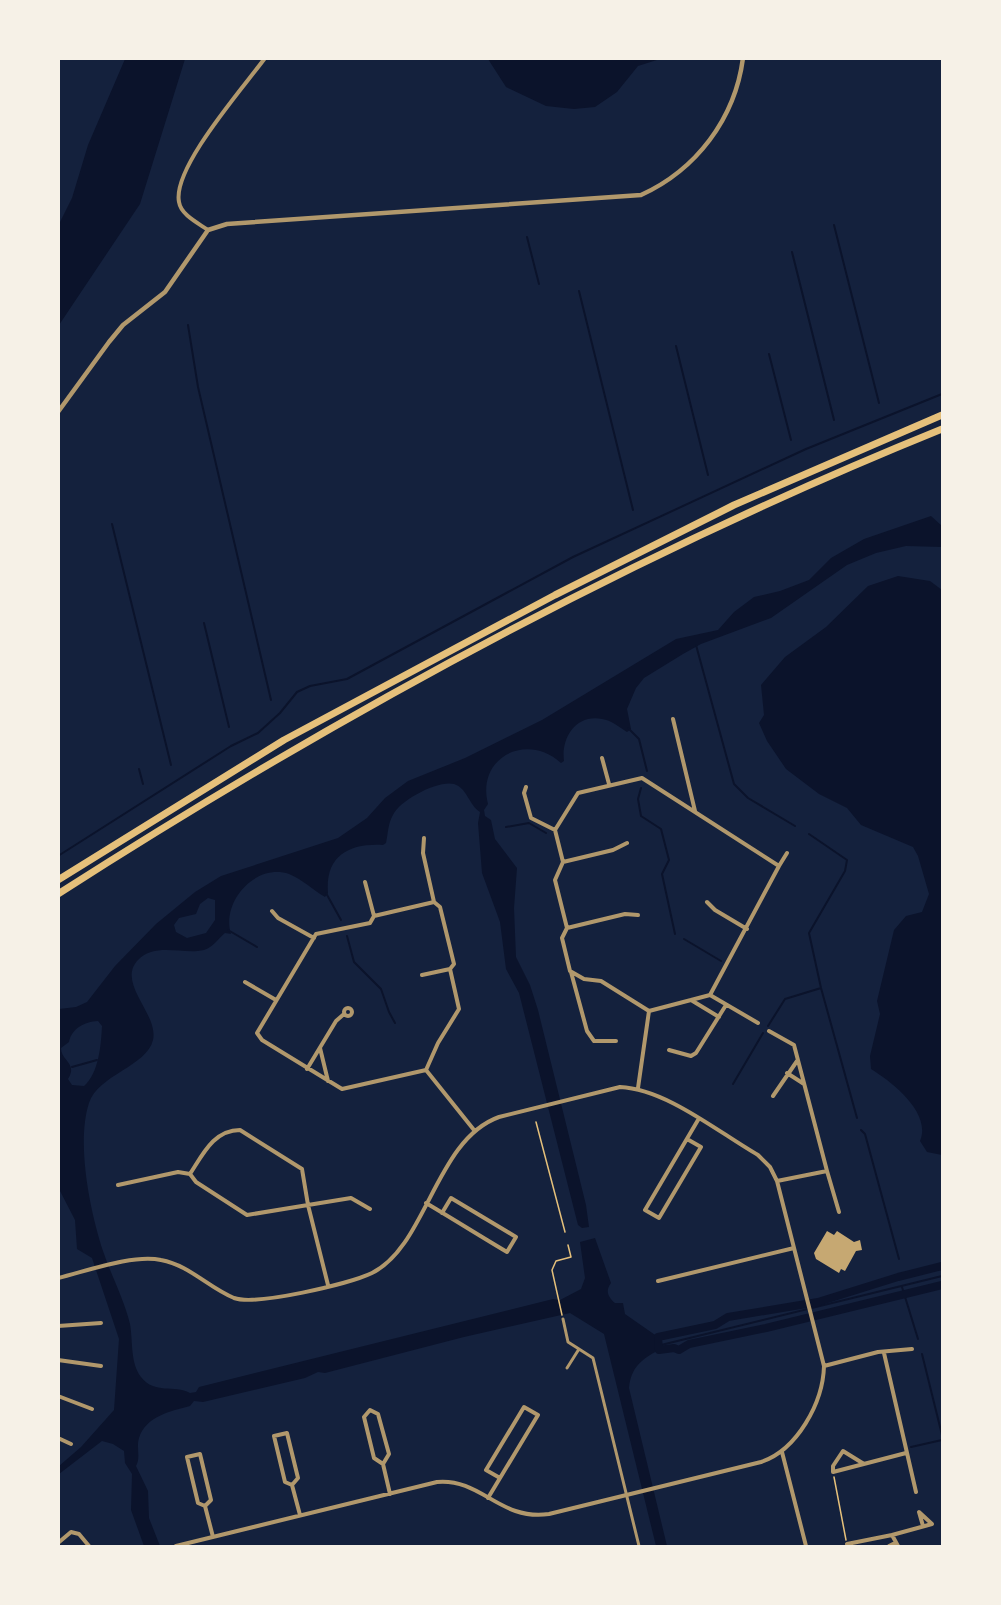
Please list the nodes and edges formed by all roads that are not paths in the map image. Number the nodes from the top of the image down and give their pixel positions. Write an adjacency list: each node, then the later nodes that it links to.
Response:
1 (265, 58): 3 (street)
2 (743, 58): 3 (street)
3 (208, 230): 4 (street)
4 (58, 412)
5 (942, 415): 18 (highway)
6 (942, 429): 20 (highway)
7 (673, 719): 11 (street)
8 (602, 758): 9 (street)
9 (609, 784): 11 (street); 12 (street)
10 (526, 787): 12 (street)
11 (696, 812): 17 (street)
12 (555, 830): 16 (street)
13 (424, 838): 21 (street)
14 (627, 843): 16 (street)
15 (787, 853): 17 (street)
16 (563, 862): 26 (street)
17 (779, 866): 27 (street)
18 (58, 880)
19 (365, 882): 25 (street)
20 (58, 894)
21 (434, 902): 25 (street); 29 (street)
22 (706, 902): 27 (street)
23 (272, 911): 28 (street)
24 (638, 915): 26 (street)
25 (374, 916): 28 (street)
26 (567, 928): 30 (street)
27 (747, 929): 33 (street)
28 (314, 938): 34 (street)
29 (450, 969): 31 (street); 47 (street)
30 (570, 971): 37 (street); 42 (street)
31 (422, 975)
32 (245, 982): 34 (street)
33 (710, 995): 35 (street); 36 (street)
34 (276, 1000): 46 (street)
35 (691, 1000): 37 (street); 39 (street)
36 (726, 1005): 39 (street); 40 (street)
37 (650, 1011): 51 (street)
38 (344, 1014): 43 (street)
39 (718, 1017): 44 (street)
40 (758, 1023)
41 (769, 1031): 45 (street)
42 (616, 1041)
43 (320, 1048): 46 (street); 49 (street)
44 (669, 1050)
45 (798, 1061): 48 (street); 50 (street)
46 (307, 1069): 49 (street)
47 (426, 1070): 49 (street); 54 (street)
48 (787, 1073): 50 (street); 52 (street)
49 (328, 1081)
50 (804, 1084): 56 (street)
51 (638, 1088): 53 (street); 54 (street)
52 (773, 1096)
53 (698, 1120): 55 (street); 58 (street)
54 (474, 1130): 60 (street)
55 (687, 1139): 55 (street)
56 (827, 1171): 58 (street); 63 (street)
57 (190, 1174): 59 (street); 61 (street); 61 (street)
58 (777, 1181): 65 (street)
59 (118, 1185)
60 (426, 1203): 64 (street); 68 (street)
61 (308, 1205): 62 (street); 68 (street)
62 (370, 1209)
63 (839, 1212)
64 (442, 1213): 64 (street)
65 (794, 1248): 67 (street); 77 (street)
66 (58, 1278): 68 (street)
67 (658, 1281)
68 (328, 1284)
69 (563, 1319): 72 (street)
70 (101, 1323): 71 (street)
71 (58, 1326)
72 (579, 1349): 78 (street); 91 (street)
73 (912, 1349): 74 (street)
74 (884, 1353): 77 (street); 84 (street)
75 (58, 1360): 76 (street)
76 (101, 1366)
77 (824, 1366): 83 (street)
78 (567, 1368)
79 (58, 1396): 80 (street)
80 (93, 1408)
81 (58, 1438): 82 (street)
82 (71, 1444)
83 (782, 1452): 91 (street); 104 (street)
84 (906, 1454): 86 (street); 89 (street)
85 (383, 1464): 85 (street); 90 (street)
86 (864, 1464): 86 (street)
87 (500, 1478): 87 (street); 92 (street)
88 (292, 1485): 88 (street); 94 (street)
89 (915, 1492)
90 (390, 1494): 92 (street); 94 (street)
91 (626, 1495): 92 (street); 103 (street)
92 (488, 1498)
93 (205, 1506): 93 (street); 97 (street)
94 (300, 1515): 97 (street)
95 (923, 1526): 96 (street)
96 (892, 1535): 99 (street); 100 (street)
97 (213, 1537): 102 (street)
98 (58, 1542): 101 (street)
99 (848, 1545)
100 (896, 1545): 105 (street)
101 (89, 1546)
102 (176, 1546)
103 (639, 1546)
104 (806, 1546)
105 (889, 1546)

